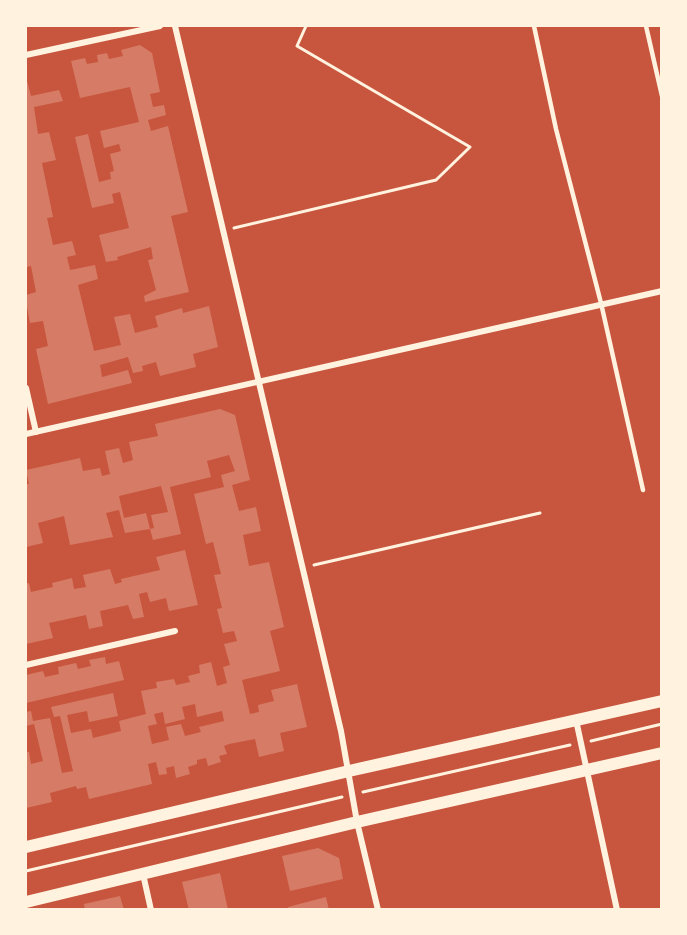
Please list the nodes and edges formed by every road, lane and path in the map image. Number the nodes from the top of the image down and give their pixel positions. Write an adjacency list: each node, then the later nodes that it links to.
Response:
1 (160, 26): 6 (street)
2 (175, 26): 8 (street)
3 (306, 26): 8 (path)
4 (534, 26): 10 (lane)
5 (646, 26): 7 (lane)
6 (26, 55)
7 (662, 96)
8 (223, 230): 11 (street)
9 (662, 291): 10 (street)
10 (601, 303): 11 (street); 15 (lane)
11 (260, 381): 13 (street); 17 (street)
12 (26, 388): 13 (street)
13 (36, 432): 14 (street)
14 (26, 434)
15 (643, 490)
16 (540, 513): 17 (path)
17 (303, 568): 23 (street)
18 (175, 631): 19 (street)
19 (26, 665)
20 (662, 700): 21 (main road)
21 (576, 720): 23 (main road); 24 (street)
22 (662, 753): 24 (main road)
23 (349, 771): 25 (street); 26 (main road)
24 (587, 771): 25 (main road); 31 (street)
25 (357, 822): 27 (main road); 30 (street)
26 (26, 847)
27 (143, 874): 28 (main road); 29 (street)
28 (26, 902)
29 (151, 909)
30 (378, 909)
31 (617, 909)

